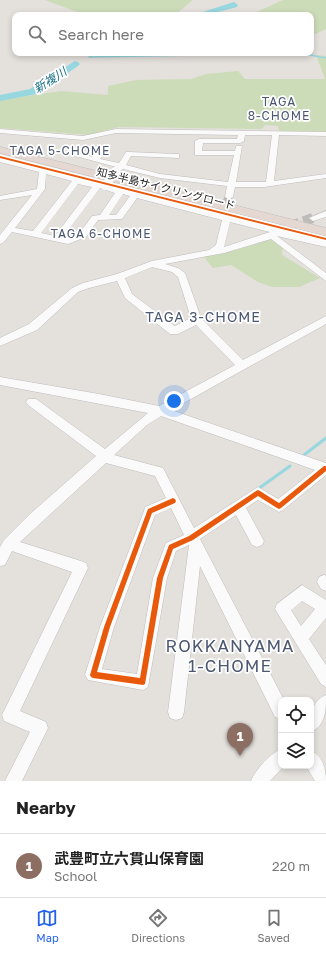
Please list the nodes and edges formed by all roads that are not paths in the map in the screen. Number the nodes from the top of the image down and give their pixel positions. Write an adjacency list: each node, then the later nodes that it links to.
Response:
1 (0, 131): 2 (street)
2 (242, 133): 3 (street); 5 (street)
3 (276, 133): 4 (street); 17 (street)
4 (326, 134)
5 (240, 141): 9 (street); 9 (street)
6 (0, 145): 28 (highway)
7 (104, 147): 13 (street)
8 (0, 150): 30 (highway)
9 (238, 154): 18 (street)
10 (76, 155): 13 (street)
11 (176, 156): 14 (street)
12 (0, 160): 15 (street)
13 (95, 160): 14 (street)
14 (118, 168): 18 (street); 19 (street, bridge)
15 (43, 170): 19 (street); 20 (street)
16 (324, 179): 17 (street)
17 (270, 184): 18 (street)
18 (233, 185): 22 (street)
19 (101, 186): 21 (street); 25 (street); 31 (street); 33 (street)
20 (39, 191): 23 (street); 29 (street)
21 (136, 194): 25 (street); 27 (street)
22 (229, 197)
23 (0, 198)
24 (326, 214): 26 (street)
25 (107, 217): 33 (street)
26 (313, 218)
27 (228, 219): 32 (street); 36 (street)
28 (326, 225)
29 (9, 229): 31 (street); 34 (street)
30 (326, 232)
31 (35, 234): 33 (street)
32 (274, 234): 35 (street); 36 (street); 39 (street)
33 (57, 239)
34 (0, 241)
35 (326, 244)
36 (213, 251): 37 (street)
37 (152, 264): 38 (street); 40 (street)
38 (120, 278): 40 (street); 42 (street)
39 (326, 278)
40 (197, 320): 43 (street)
41 (326, 320): 43 (street)
42 (0, 342)
43 (242, 366): 46 (street)
44 (0, 381): 46 (street)
45 (32, 402): 47 (street)
46 (160, 411): 47 (street); 48 (street)
47 (104, 456): 49 (street); 53 (street)
48 (326, 468): 50 (street)
49 (173, 501): 52 (street); 52 (street)
50 (238, 507): 51 (street); 52 (street)
51 (258, 541)
52 (194, 542): 58 (street); 59 (street)
53 (9, 544): 54 (street); 63 (street)
54 (0, 560)
55 (300, 639): 56 (street)
56 (326, 679)
57 (326, 703): 60 (street)
58 (278, 705)
59 (176, 712)
60 (314, 720)
61 (278, 760): 64 (street)
62 (314, 764): 65 (street)
63 (13, 781)
64 (259, 781)
65 (324, 781)

